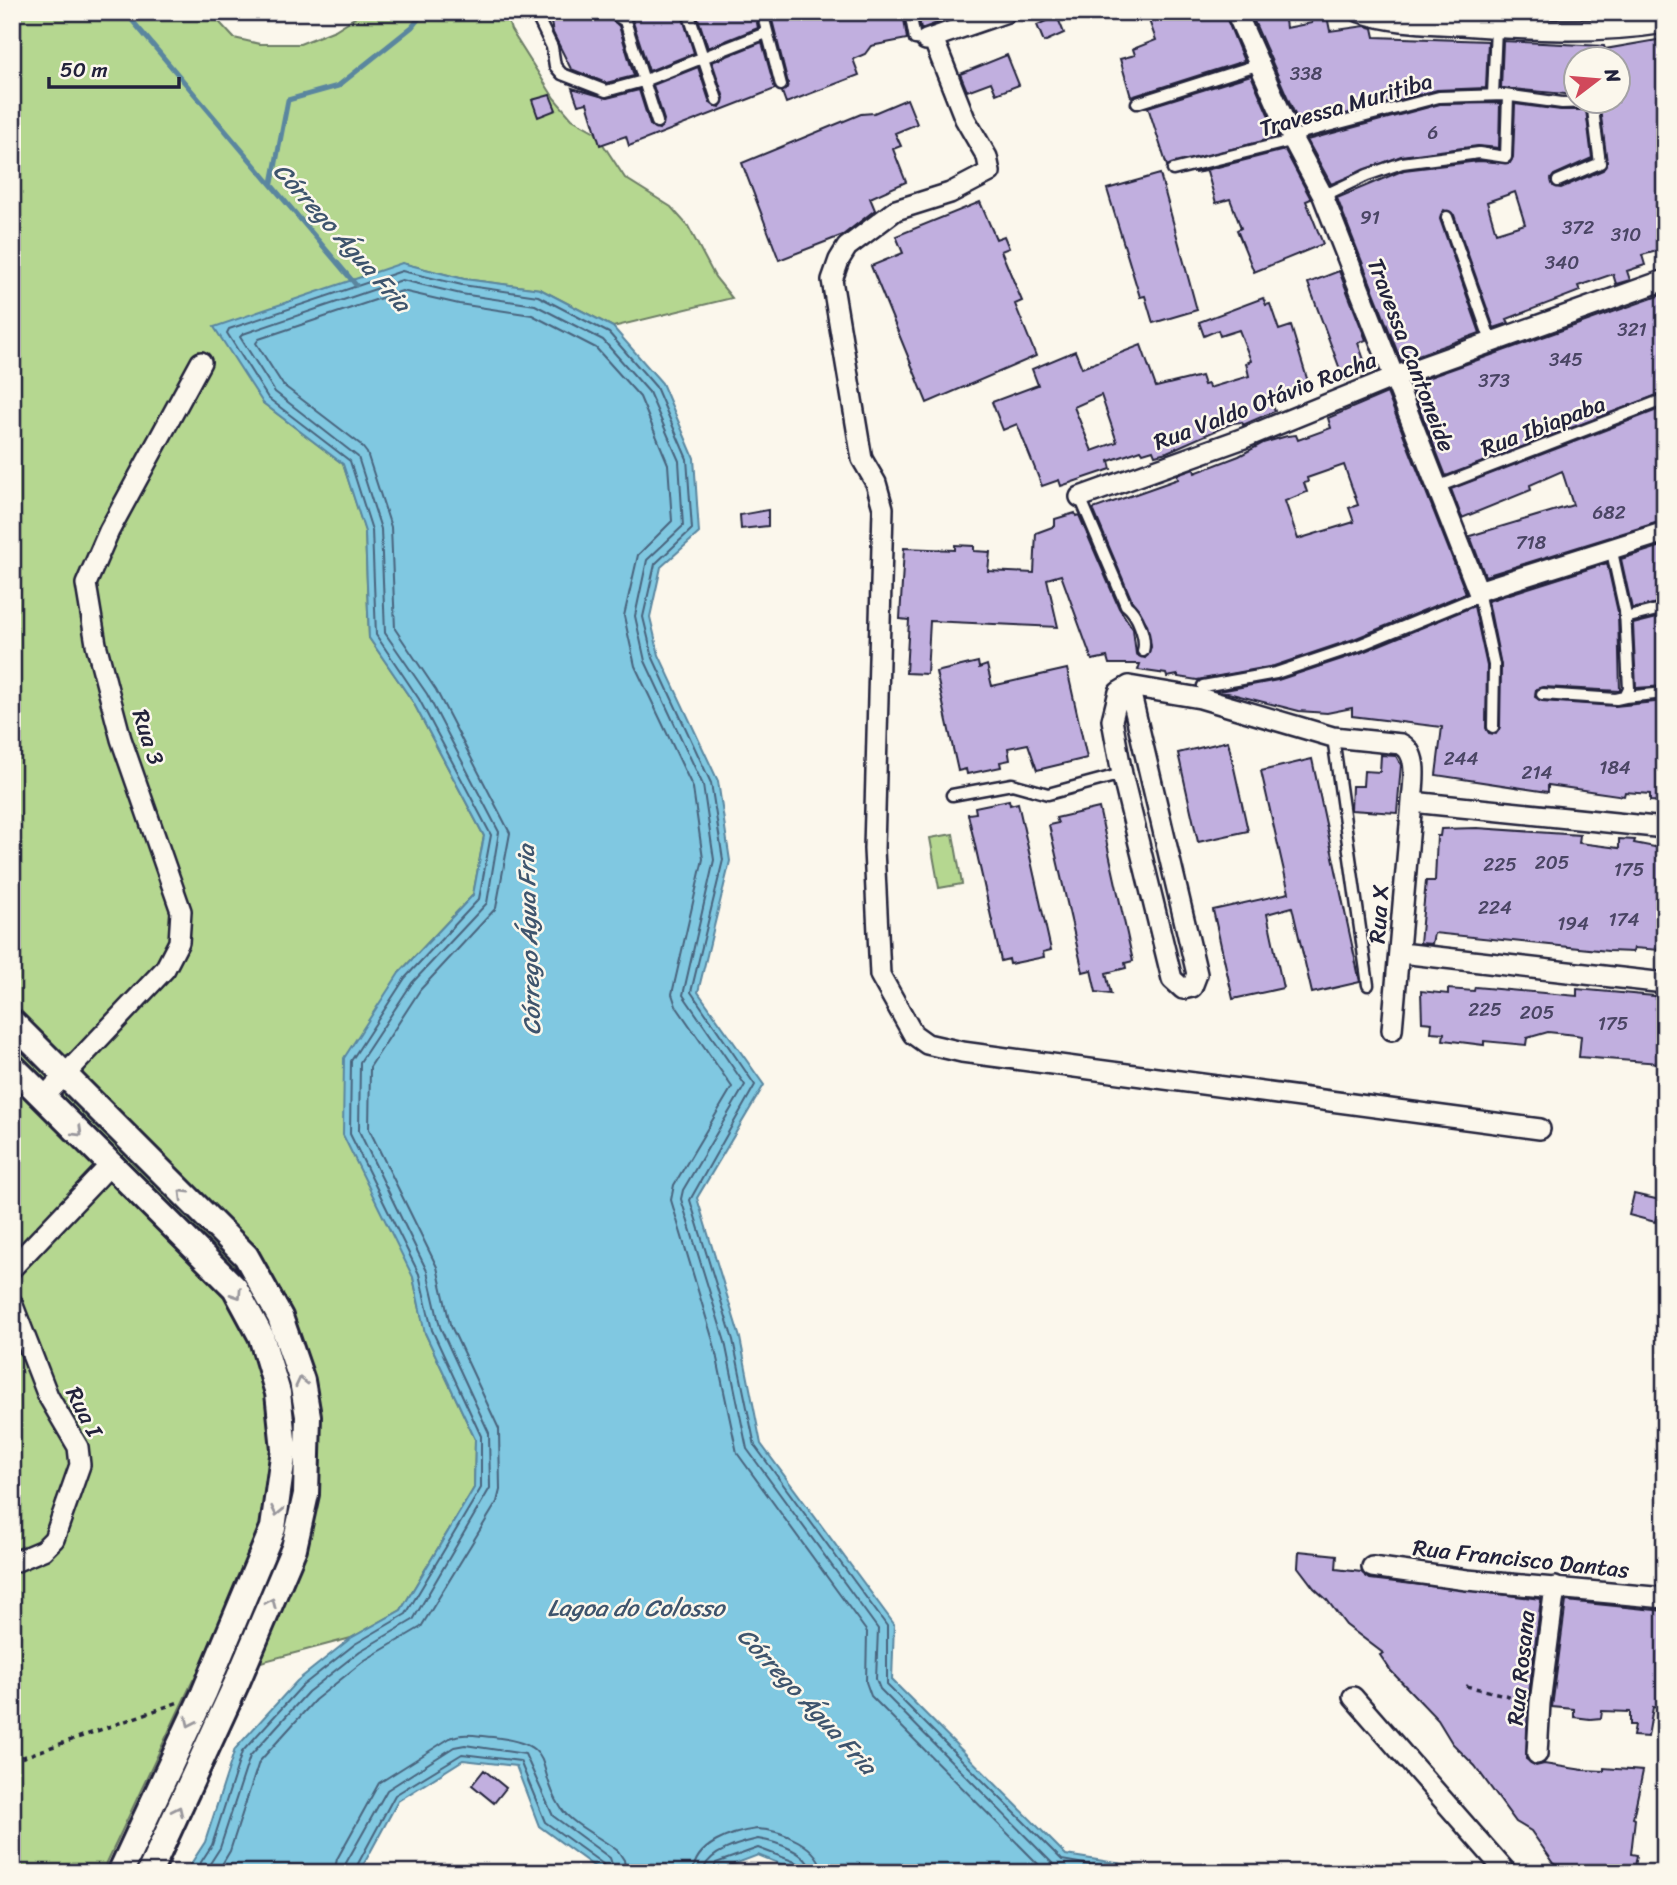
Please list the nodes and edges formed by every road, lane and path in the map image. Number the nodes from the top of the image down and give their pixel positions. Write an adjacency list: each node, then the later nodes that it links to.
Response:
1 (535, 12): 15 (lane)
2 (611, 12): 15 (lane)
3 (688, 12): 13 (lane)
4 (762, 12): 11 (lane)
5 (909, 12): 12 (lane)
6 (1007, 12): 12 (street)
7 (1236, 12): 14 (street, Travessa Cantoneide)
8 (1360, 12): 10 (street)
9 (1665, 23): 10 (street)
10 (1496, 28): 17 (lane)
11 (766, 33): 13 (lane); 16 (lane)
12 (929, 39): 59 (street)
13 (703, 57): 15 (lane); 19 (lane)
14 (1261, 64): 20 (lane); 22 (street, Travessa Cantoneide)
15 (643, 81): 21 (lane)
16 (781, 85)
17 (1493, 95): 18 (lane, Travessa Muritiba); 22 (lane, Travessa Muritiba)
18 (1508, 96): 24 (lane, Travessa Muritiba); 25 (lane)
19 (717, 100)
20 (1137, 103)
21 (657, 122)
22 (1293, 139): 23 (lane, Travessa Muritiba); 25 (street, Travessa Cantoneide)
23 (1173, 170)
24 (1558, 181)
25 (1323, 196): 30 (street, Travessa Cantoneide)
26 (1447, 217): 28 (lane)
27 (1665, 280): 28 (street, Rua Valdo Otávio Rocha)
28 (1491, 341): 30 (street, Rua Valdo Otávio Rocha)
29 (201, 362): 57 (street, Rua 3)
30 (1394, 377): 32 (street, Travessa Cantoneide); 33 (street, Rua Valdo Otávio Rocha)
31 (1665, 399): 32 (lane, Rua Ibiapaba)
32 (1435, 488): 36 (street, Travessa Cantoneide)
33 (1080, 497): 39 (lane)
34 (1665, 532): 35 (street)
35 (1611, 547): 36 (street); 38 (lane)
36 (1478, 591): 41 (lane); 45 (lane, Travessa Cantoneide)
37 (1665, 608): 38 (lane)
38 (1625, 618): 44 (lane)
39 (1143, 651)
40 (1129, 686): 41 (street); 47 (street); 47 (street)
41 (1201, 692): 46 (street)
42 (1665, 693): 44 (lane)
43 (1542, 694): 44 (lane)
44 (1625, 697)
45 (1493, 727)
46 (1333, 737): 49 (street, Rua X); 53 (lane)
47 (1122, 774): 48 (lane)
48 (952, 796)
49 (1412, 802): 50 (street); 51 (street, Rua X)
50 (1665, 828)
51 (1401, 953): 52 (street); 55 (street, Rua X)
52 (1665, 983)
53 (1368, 985)
54 (12, 1022): 57 (street)
55 (1392, 1030)
56 (12, 1066): 58 (street)
57 (65, 1074): 58 (street, Rua 3); 74 (street, one-way to 57)
58 (43, 1098): 60 (street, one-way to 60)
59 (1540, 1129)
60 (111, 1164): 61 (street); 68 (street, one-way to 68)
61 (12, 1268)
62 (12, 1303): 63 (street, Rua I)
63 (12, 1563)
64 (1372, 1567): 65 (street, Rua Francisco Dantas)
65 (1555, 1587): 66 (street, Rua Francisco Dantas); 70 (street, Rua Rosana)
66 (1665, 1598)
67 (1466, 1686): 70 (path)
68 (204, 1693): 72 (path); 73 (street, one-way to 73)
69 (1353, 1697): 75 (street)
70 (1540, 1703): 71 (street, Rua Rosana)
71 (1537, 1754)
72 (12, 1761)
73 (120, 1873)
74 (149, 1873)
75 (1507, 1873)

